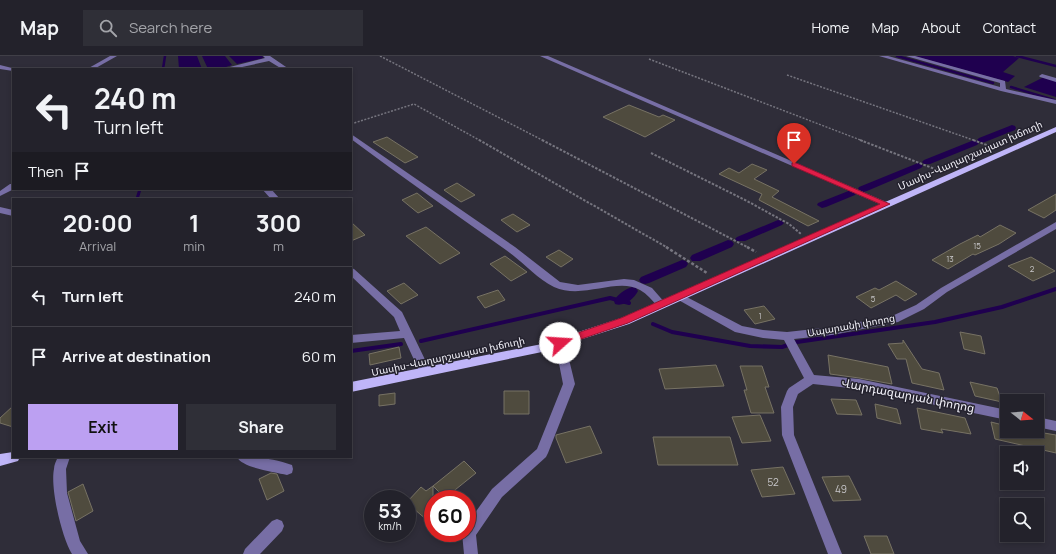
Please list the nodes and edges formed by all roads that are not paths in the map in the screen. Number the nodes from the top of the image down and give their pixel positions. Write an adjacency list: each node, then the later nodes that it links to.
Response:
1 (114, 56): 7 (street)
2 (543, 56): 21 (street)
3 (882, 56): 13 (street)
4 (909, 56): 13 (street)
5 (268, 57): 8 (street); 9 (street)
6 (0, 67): 10 (street)
7 (92, 68)
8 (229, 68)
9 (284, 68)
10 (12, 69)
11 (1042, 76): 12 (street)
12 (1056, 80)
13 (1003, 90): 14 (street)
14 (1056, 102)
15 (1056, 129): 21 (main road, Մասիս-Վաղարշապատ խճուղի)
16 (352, 137): 27 (street)
17 (12, 187): 19 (street)
18 (267, 190): 20 (street)
19 (0, 194)
20 (275, 198)
21 (887, 204): 26 (main road, Մասիս-Վաղարշապատ խճուղի)
22 (0, 210): 23 (street)
23 (12, 213)
24 (1056, 225): 29 (street, Ապարանի փողոց)
25 (352, 272): 28 (street)
26 (678, 296): 27 (main road, Մասիս-Վաղարշապատ խճուղի); 29 (street, Ապարանի փողոց)
27 (661, 304): 31 (main road, Մասիս-Վաղարշապատ խճուղի)
28 (407, 334): 30 (street); 32 (street)
29 (787, 336): 33 (street)
30 (352, 339)
31 (560, 343): 32 (main road, Մասիս-Վաղարշապատ խճուղի); 46 (street)
32 (425, 372): 34 (main road, Մասիս-Վաղարշապատ խճուղի)
33 (811, 379): 35 (street, Վարդազարյան փողոց); 47 (street)
34 (352, 387)
35 (1000, 414)
36 (1044, 423): 37 (street)
37 (1056, 426)
38 (12, 457): 41 (main road)
39 (64, 458): 44 (street)
40 (245, 458): 42 (street)
41 (0, 460)
42 (287, 469)
43 (277, 526): 45 (street)
44 (81, 554)
45 (250, 554)
46 (471, 554)
47 (835, 554)

